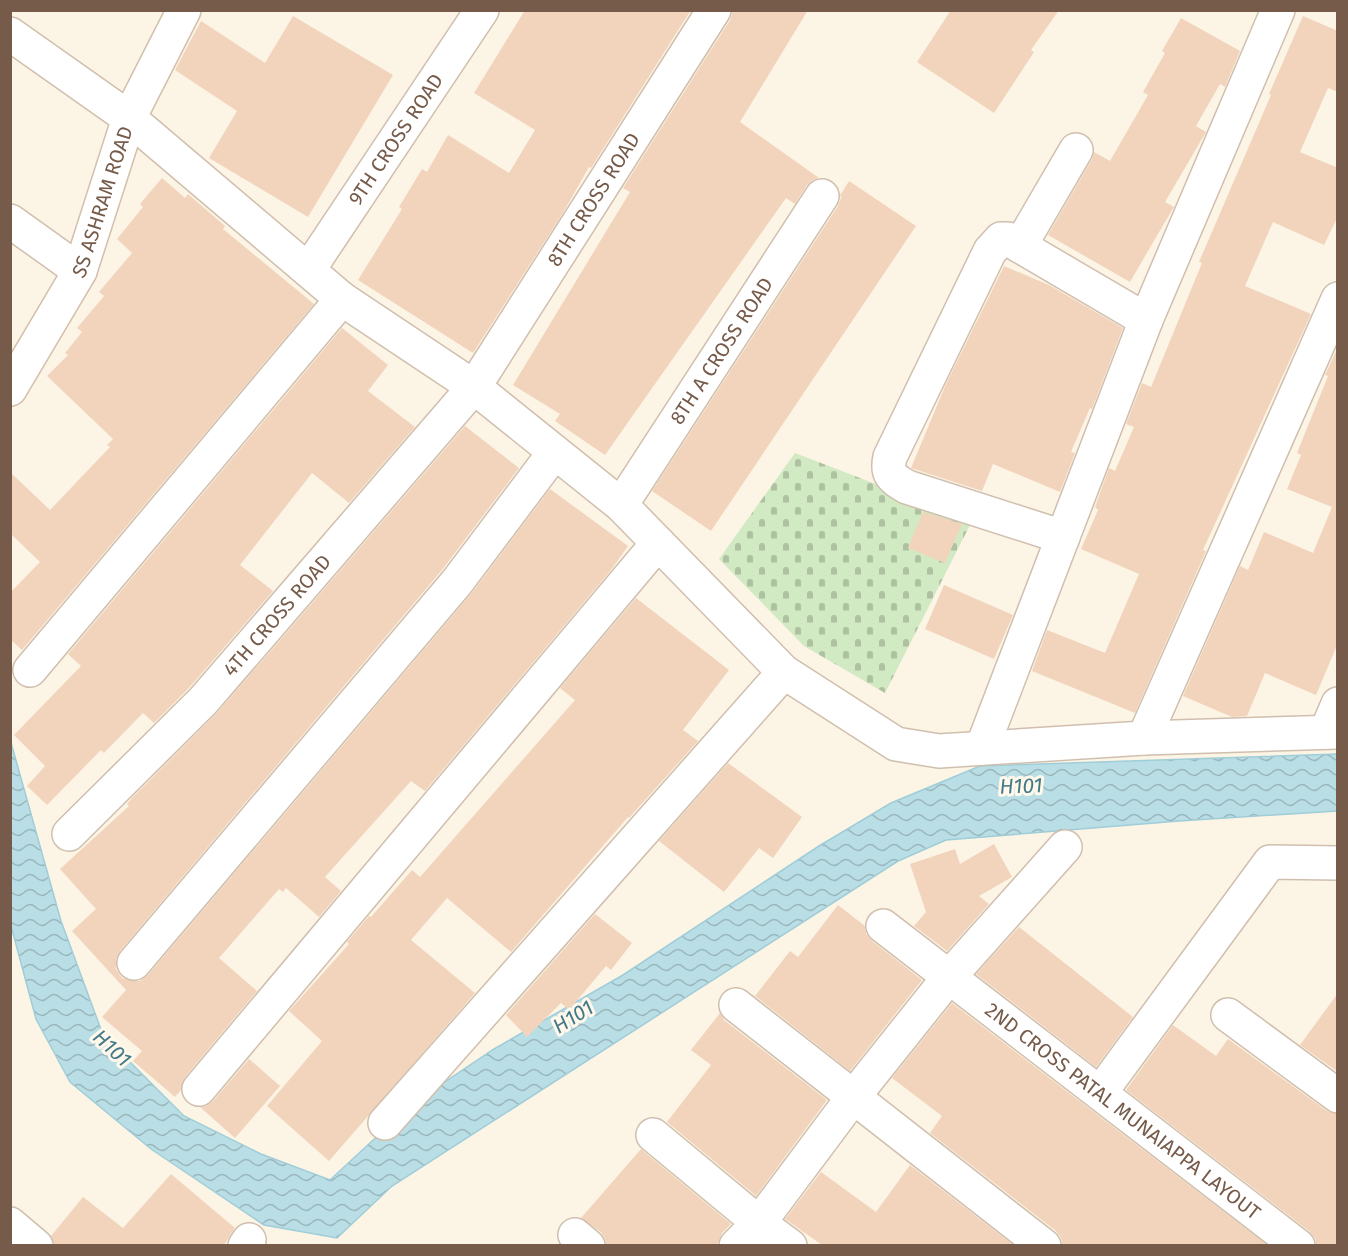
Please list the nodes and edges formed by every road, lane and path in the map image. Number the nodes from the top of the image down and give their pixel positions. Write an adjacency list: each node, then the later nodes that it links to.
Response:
1 (184, 10): 6 (street, SS ASHRAM ROAD)
2 (482, 10): 11 (street, 9TH CROSS ROAD)
3 (714, 10): 16 (street, 8TH CROSS ROAD)
4 (1278, 10): 15 (street)
5 (10, 34): 6 (street)
6 (129, 118): 11 (street); 12 (street, SS ASHRAM ROAD)
7 (1076, 150): 10 (street)
8 (822, 196): 19 (street, 8TH A CROSS ROAD)
9 (10, 221): 12 (street)
10 (1020, 246): 15 (street); 20 (street)
11 (309, 269): 14 (street)
12 (80, 271): 17 (street, SS ASHRAM ROAD)
13 (1338, 298): 25 (street)
14 (342, 299): 16 (street); 22 (street)
15 (1146, 320): 20 (street)
16 (474, 387): 18 (street); 27 (street, 4TH CROSS ROAD)
17 (10, 389)
18 (554, 453): 19 (street); 31 (street)
19 (621, 505): 21 (street)
20 (1063, 537): 26 (street)
21 (658, 543): 23 (street); 35 (street)
22 (30, 670)
23 (784, 672): 26 (street); 39 (street)
24 (1334, 723): 25 (street)
25 (1144, 738): 26 (street)
26 (982, 748)
27 (69, 834)
28 (1065, 847): 32 (street)
29 (1338, 863): 36 (street)
30 (883, 926): 32 (street, 2ND CROSS PATAL MUNAIAPPA LAYOUT)
31 (134, 963)
32 (949, 977): 36 (street, 2ND CROSS PATAL MUNAIAPPA LAYOUT); 37 (street)
33 (736, 1005): 37 (street)
34 (1228, 1015): 38 (street)
35 (198, 1089)
36 (1100, 1093): 46 (street, 2ND CROSS PATAL MUNAIAPPA LAYOUT)
37 (854, 1096): 42 (street); 45 (street)
38 (1338, 1096)
39 (385, 1123)
40 (653, 1135): 42 (street)
41 (10, 1224): 43 (street)
42 (748, 1234): 44 (street)
43 (36, 1245)
44 (790, 1245)
45 (1044, 1245)
46 (1298, 1245)

